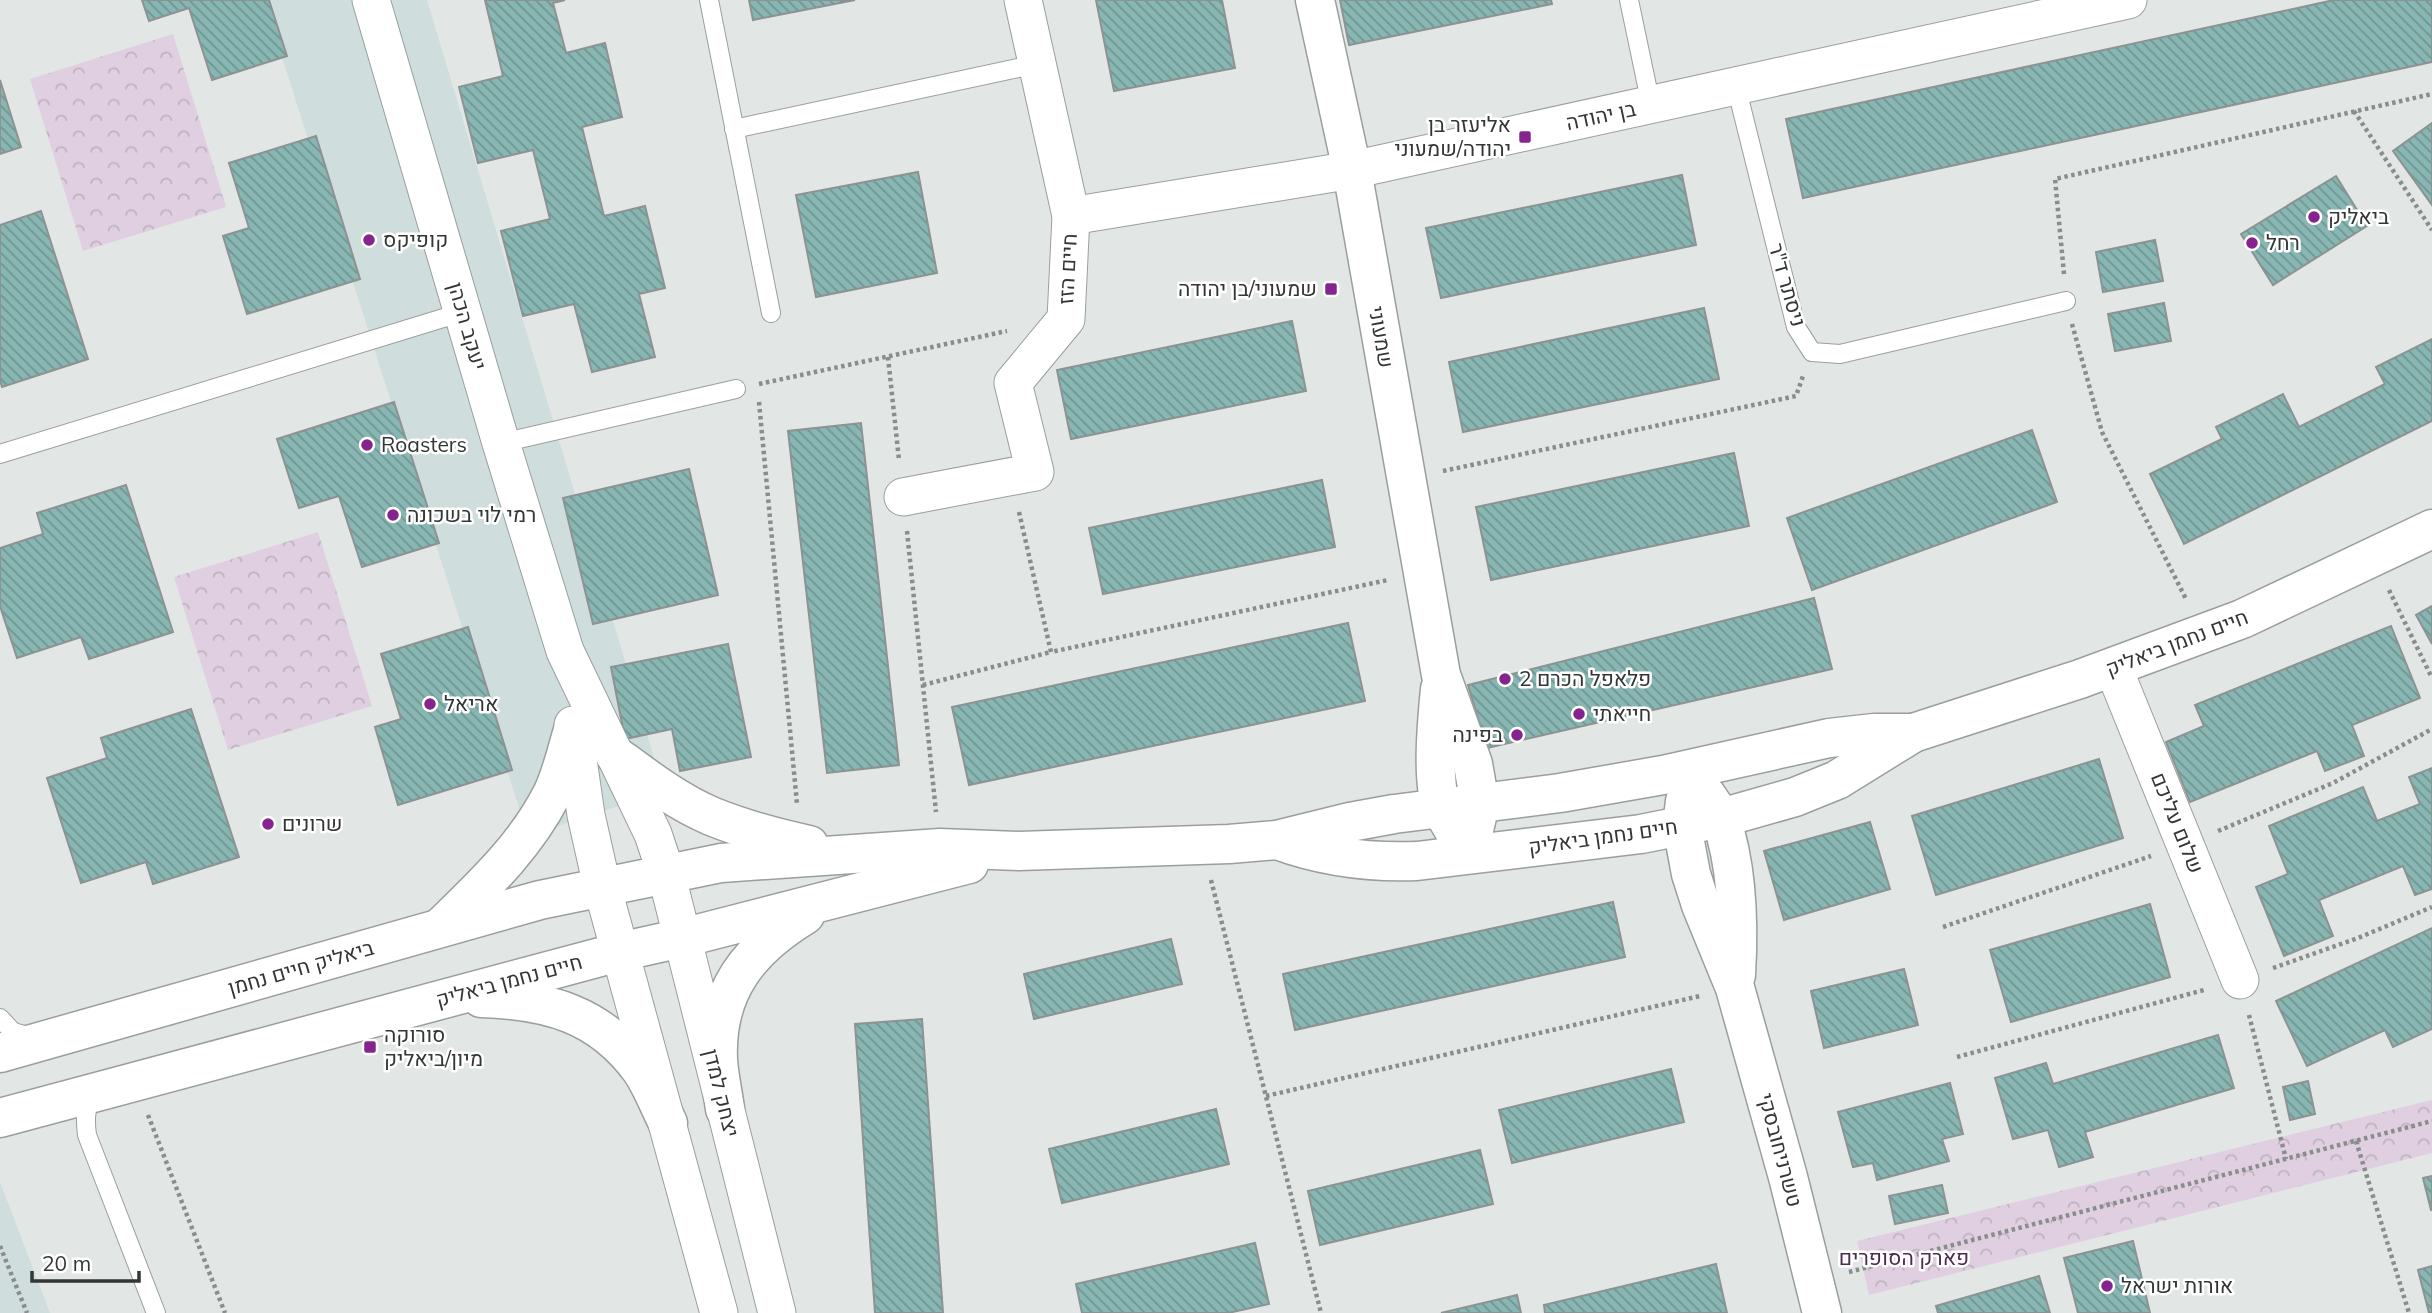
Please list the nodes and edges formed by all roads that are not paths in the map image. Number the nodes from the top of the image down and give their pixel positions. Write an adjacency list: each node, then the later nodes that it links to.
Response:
1 (371, 0): 14 (street, יעקב הכהן)
2 (709, 0): 10 (lane)
3 (1023, 0): 7 (street, חיים הזז)
4 (1315, 0): 11 (street, שמעוני)
5 (1629, 0): 9 (lane)
6 (2128, 0): 8 (street, בן יהודה)
7 (1037, 64): 10 (lane); 12 (street, חיים הזז)
8 (1736, 86): 9 (street, בן יהודה); 13 (lane, ניסתר ד"ר)
9 (1651, 105): 11 (street, בן יהודה)
10 (734, 129): 15 (lane)
11 (1352, 170): 12 (street, בן יהודה); 23 (street, שמעוני)
12 (1071, 215): 19 (street, חיים הזז)
13 (2066, 301)
14 (463, 312): 17 (street, יעקב הכהן); 18 (lane)
15 (771, 313)
16 (736, 389): 17 (lane)
17 (501, 443): 21 (street, יעקב הכהן)
18 (0, 454)
19 (903, 497)
20 (2432, 529): 22 (street, חיים נחמן ביאליק)
21 (565, 651): 24 (street, יעקב הכהן); 26 (street, יעקב הכהן)
22 (2113, 667): 25 (street, חיים נחמן ביאליק); 42 (street, שלום עליכם)
23 (1441, 675): 28 (street, שמעוני); 29 (street, שמעוני)
24 (573, 727): 37 (street, יעקב הכהן); 39 (street)
25 (1913, 733): 27 (street, חיים נחמן ביאליק); 30 (street, חיים נחמן ביאליק)
26 (615, 755): 34 (street); 36 (street, יעקב הכהן)
27 (1690, 769): 28 (street, חיים נחמן ביאליק); 30 (street, טשרניחובסקי); 31 (street, טשרניחובסקי)
28 (1480, 804): 29 (street, חיים נחמן ביאליק); 35 (street, שמעוני)
29 (1442, 808): 32 (street, חיים נחמן ביאליק); 35 (street, שמעוני)
30 (1721, 818): 31 (street, חיים נחמן ביאליק); 43 (street, טשרניחובסקי)
31 (1682, 826): 35 (street, חיים נחמן ביאליק); 43 (street, טשרניחובסקי)
32 (1277, 840): 33 (street, חיים נחמן ביאליק); 35 (street, חיים נחמן ביאליק)
33 (1019, 851): 34 (street, חיים נחמן ביאליק); 38 (street, חיים נחמן ביאליק)
34 (845, 854): 36 (street, חיים נחמן ביאליק)
35 (1468, 855)
36 (666, 873): 37 (street, חיים נחמן ביאליק); 40 (street, יצחק למדן)
37 (602, 886): 39 (street, ביאליק חיים נחמן); 41 (street)
38 (834, 898): 40 (street, חיים נחמן ביאליק); 49 (street)
39 (439, 929): 46 (street, ביאליק חיים נחמן)
40 (682, 938): 41 (street, חיים נחמן ביאליק); 49 (street, יצחק למדן)
41 (619, 952): 44 (street, חיים נחמן ביאליק); 51 (street)
42 (2240, 980)
43 (1735, 988): 52 (street, טשרניחובסקי)
44 (451, 997): 48 (street, חיים נחמן ביאליק); 51 (street)
45 (0, 1018): 46 (lane)
46 (48, 1040): 47 (street, ביאליק חיים נחמן)
47 (0, 1053)
48 (119, 1086): 50 (street, חיים נחמן ביאליק); 53 (lane)
49 (725, 1109): 55 (street, יצחק למדן)
50 (0, 1118)
51 (667, 1123): 54 (street)
52 (1818, 1297)
53 (156, 1313)
54 (719, 1313)
55 (777, 1313)

